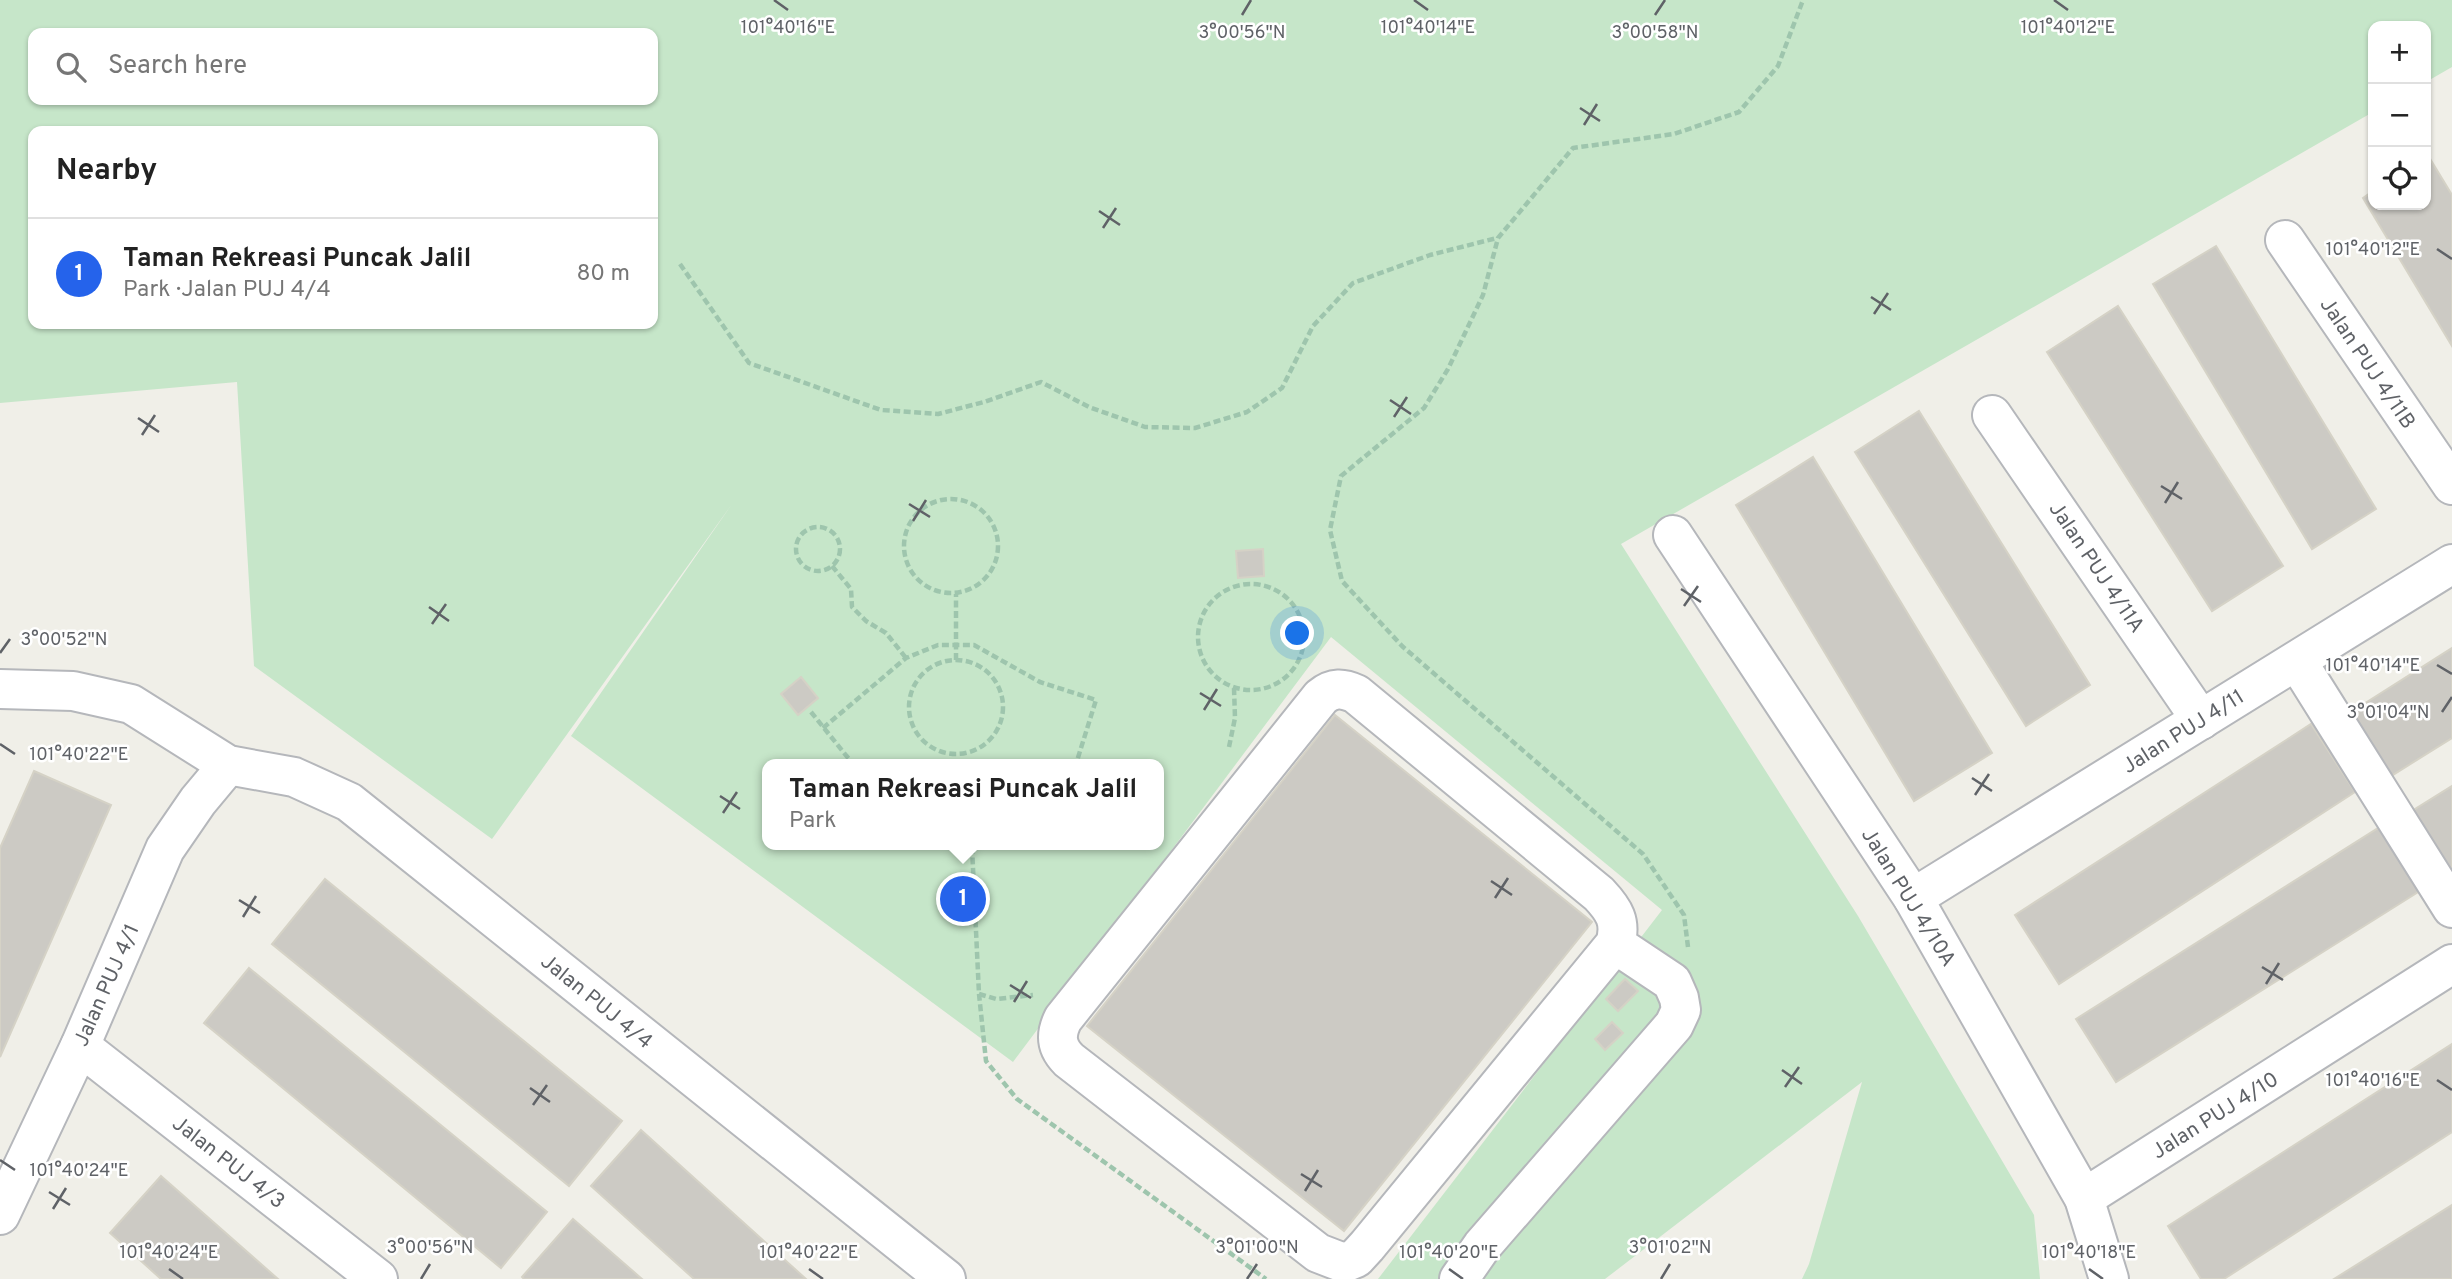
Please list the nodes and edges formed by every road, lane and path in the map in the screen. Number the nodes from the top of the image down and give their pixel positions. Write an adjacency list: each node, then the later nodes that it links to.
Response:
1 (1803, 0): 2 (path)
2 (1498, 238): 4 (path); 27 (path)
3 (2285, 240): 6 (street, Jalan PUJ 4/11B)
4 (680, 264)
5 (1992, 415): 18 (street, Jalan PUJ 4/11A)
6 (2452, 485)
7 (1673, 535): 23 (street, Jalan PUJ 4/10A)
8 (2452, 564): 15 (street, Jalan PUJ 4/11)
9 (832, 566): 9 (path); 13 (path)
10 (1267, 585): 10 (path)
11 (956, 594): 11 (path); 12 (path)
12 (956, 643): 13 (path); 14 (path); 21 (path)
13 (906, 658): 19 (path)
14 (956, 660): 14 (path)
15 (2297, 661): 18 (street, Jalan PUJ 4/11); 24 (street)
16 (0, 689): 22 (street)
17 (811, 712): 19 (path)
18 (2201, 720): 23 (street, Jalan PUJ 4/11)
19 (823, 728): 20 (path)
20 (848, 759)
21 (1078, 759)
22 (228, 765): 28 (street, Jalan PUJ 4/1); 32 (street, Jalan PUJ 4/4)
23 (1913, 898): 29 (street, Jalan PUJ 4/10A)
24 (2452, 908)
25 (1615, 944): 25 (street); 27 (street)
26 (2452, 964): 29 (street, Jalan PUJ 4/10)
27 (1672, 982): 33 (street)
28 (80, 1046): 30 (street, Jalan PUJ 4/1); 31 (street, Jalan PUJ 4/3)
29 (2084, 1198): 34 (street, Jalan PUJ 4/10A)
30 (0, 1215)
31 (378, 1279)
32 (946, 1279)
33 (1460, 1279)
34 (2109, 1279)

